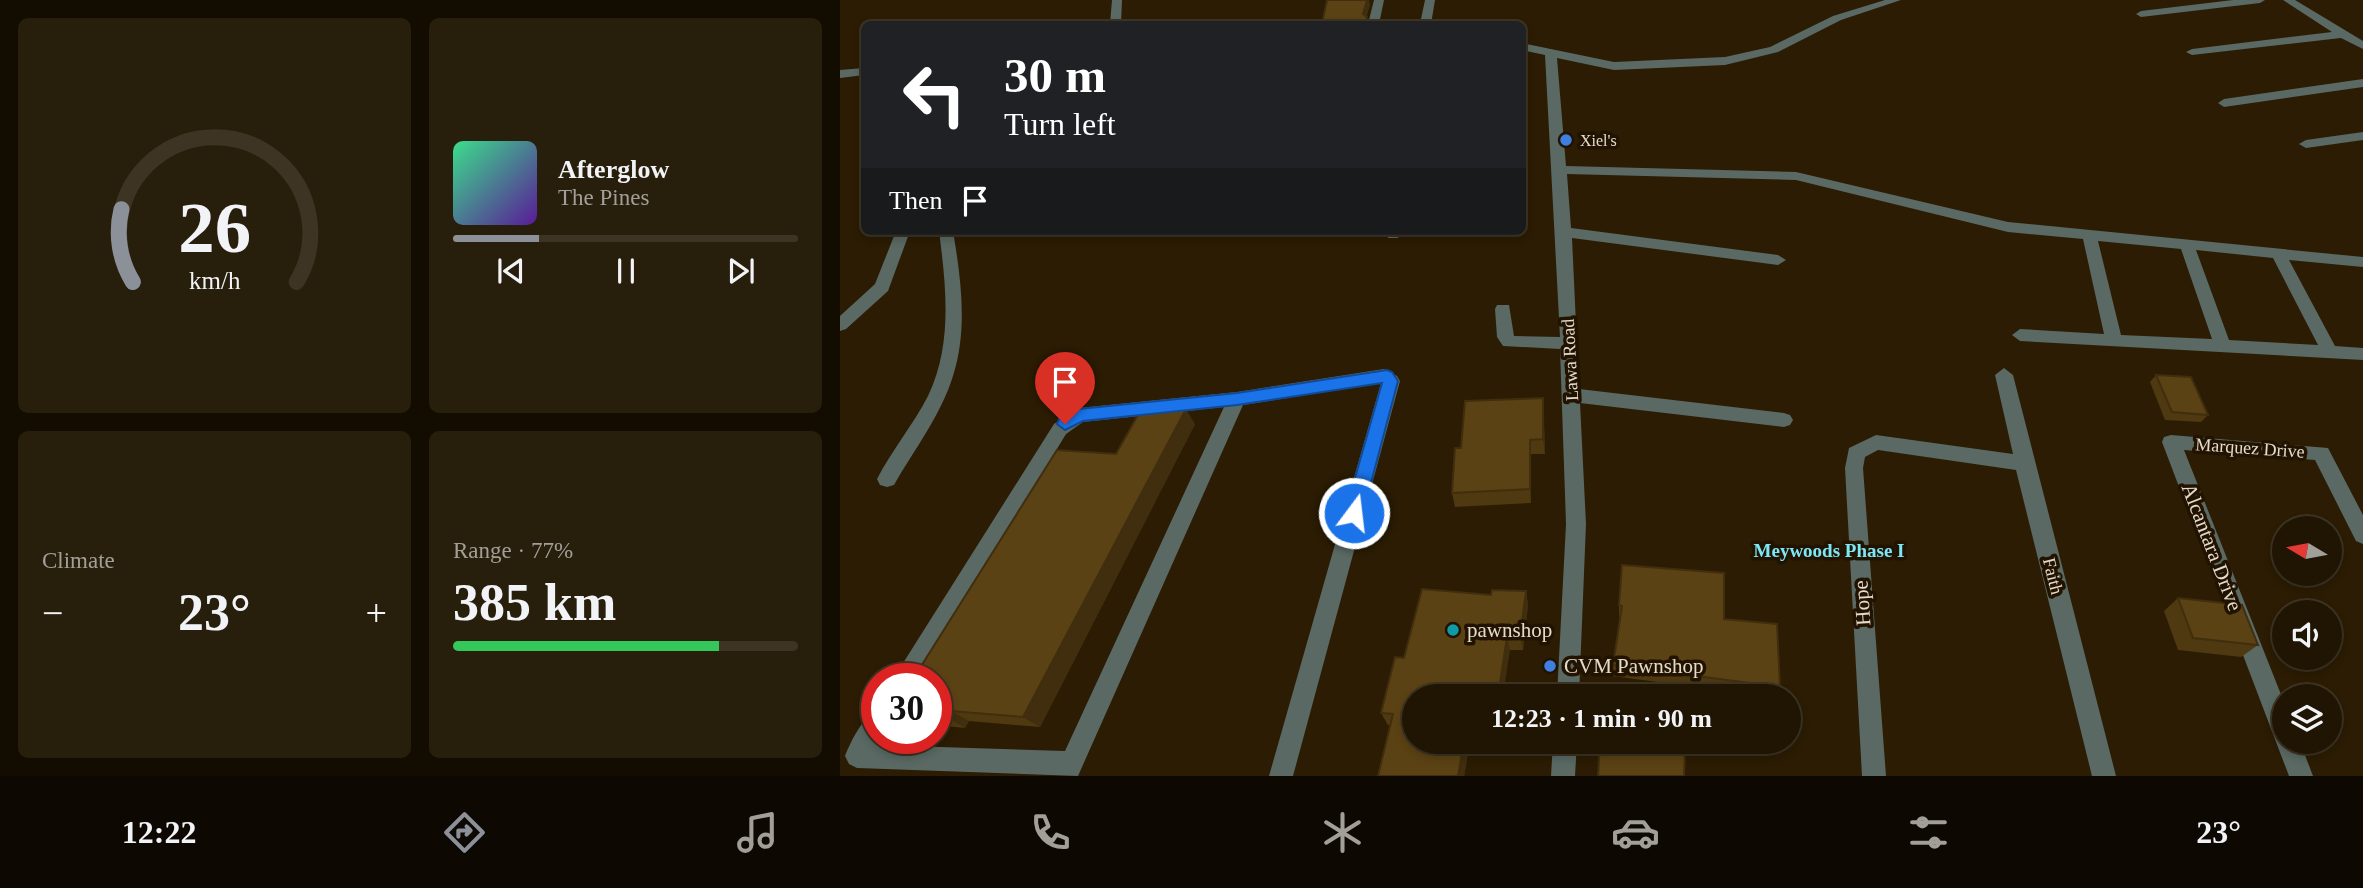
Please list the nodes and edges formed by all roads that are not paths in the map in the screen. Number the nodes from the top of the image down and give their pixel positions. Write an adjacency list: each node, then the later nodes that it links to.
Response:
1 (1117, 0): 8 (street)
2 (1379, 0): 9 (street)
3 (1430, 0): 10 (street)
4 (1896, 0): 15 (street)
5 (2260, 0): 7 (street)
6 (2288, 0): 11 (street)
7 (2141, 14)
8 (1116, 21)
9 (1375, 21)
10 (1426, 21)
11 (2343, 34): 12 (street); 14 (street)
12 (2363, 46)
13 (1526, 47): 15 (street)
14 (2192, 52)
15 (1551, 53): 23 (street, Lawa Road)
16 (861, 72): 17 (street); 19 (street)
17 (840, 74)
18 (2363, 83): 20 (street)
19 (840, 88)
20 (2224, 103)
21 (2363, 136): 22 (street)
22 (2306, 144)
23 (1558, 170): 24 (street, Lawa Road); 27 (street)
24 (1564, 232): 30 (street); 36 (street, Lawa Road)
25 (902, 235): 33 (street)
26 (947, 235): 46 (street)
27 (2089, 235): 28 (street); 35 (street)
28 (2187, 245): 29 (street); 37 (street)
29 (2280, 255): 31 (street); 38 (street)
30 (1778, 260)
31 (2363, 262)
32 (1503, 309): 36 (street)
33 (840, 325)
34 (2020, 335): 35 (street)
35 (2114, 340): 37 (street)
36 (1568, 343): 41 (street, Lawa Road)
37 (2223, 347): 38 (street)
38 (2330, 353): 39 (street)
39 (2363, 354)
40 (2004, 375): 45 (street, Faith)
41 (1572, 395): 43 (street); 49 (street, Lawa Road)
42 (1237, 399): 48 (street); 54 (street); 55 (street)
43 (1784, 420)
44 (2171, 442): 47 (street, Marquez Drive); 50 (street, Alcantara Drive)
45 (2024, 463): 57 (street, Hope); 58 (street, Faith)
46 (887, 479)
47 (2363, 535)
48 (914, 663)
49 (1568, 684)
50 (2272, 701)
51 (861, 749): 54 (street)
52 (1564, 754): 56 (street)
53 (2293, 754): 59 (street)
54 (1069, 770)
55 (1281, 776)
56 (1563, 776)
57 (1874, 776)
58 (2104, 776)
59 (2301, 776)

